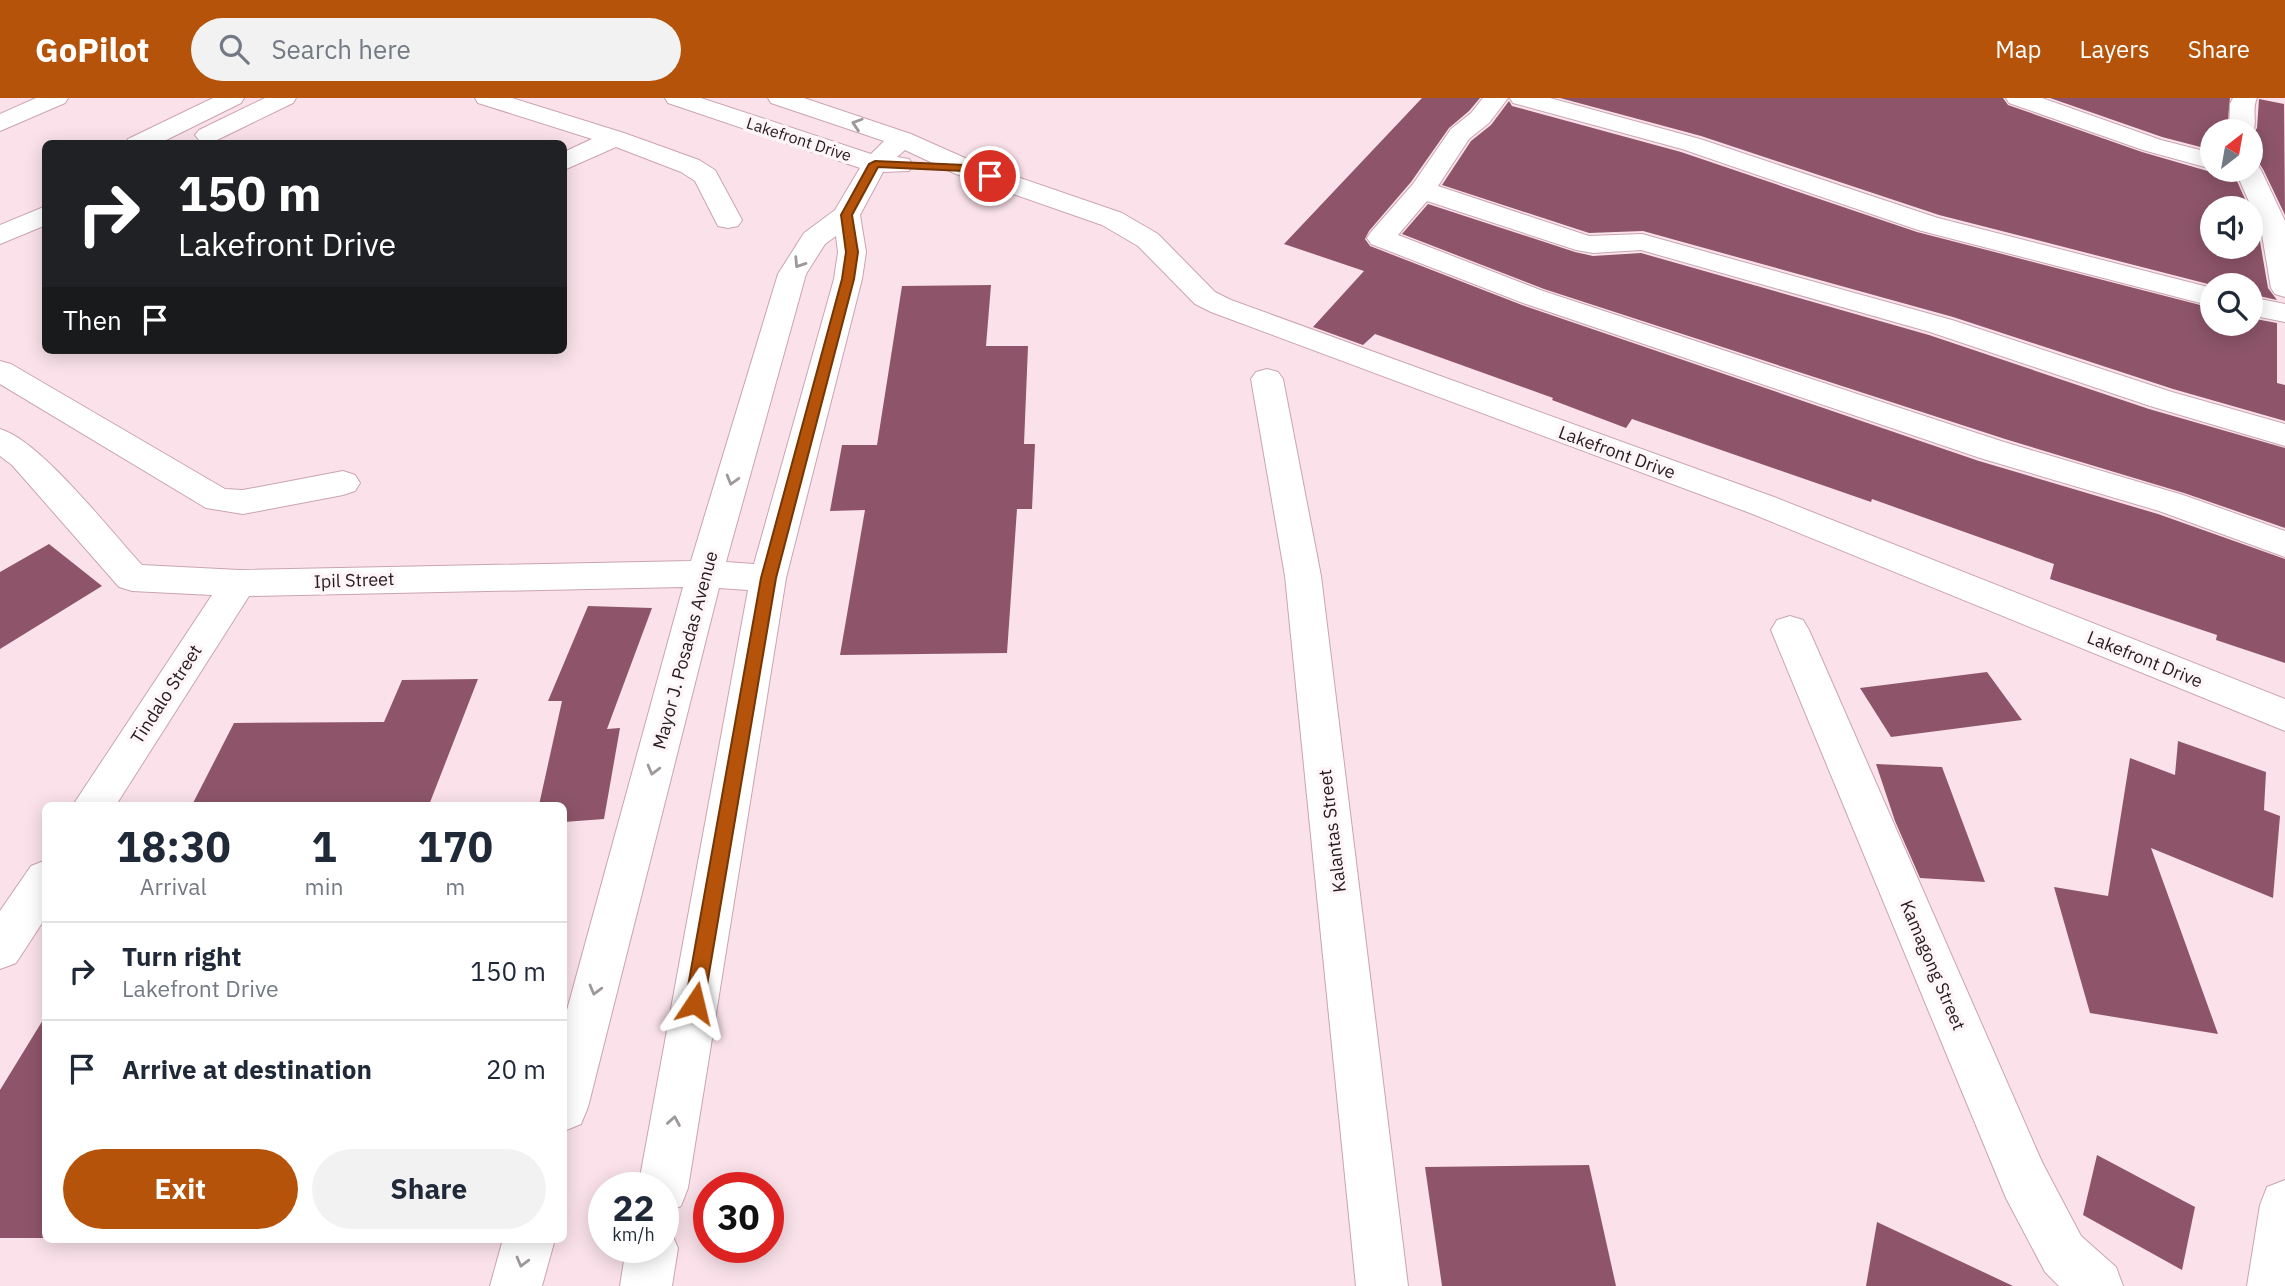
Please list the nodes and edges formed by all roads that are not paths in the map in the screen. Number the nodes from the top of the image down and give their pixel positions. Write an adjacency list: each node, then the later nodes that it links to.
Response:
1 (56, 98): 12 (street)
2 (232, 98): 15 (street)
3 (284, 98): 16 (street)
4 (488, 98): 13 (street)
5 (677, 98): 19 (street, Lakefront Drive)
6 (780, 98): 14 (street, Lakefront Drive, one-way to 6)
7 (1496, 98): 23 (street)
8 (1522, 98): 30 (street)
9 (2018, 98): 17 (street)
10 (2245, 98): 11 (street)
11 (2242, 119)
12 (0, 123)
13 (615, 138): 18 (street); 27 (street)
14 (902, 139): 19 (street, Mayor J. Posadas Avenue); 20 (street, Lakefront Drive)
15 (145, 140)
16 (198, 140)
17 (2200, 158)
18 (567, 161)
19 (875, 164): 20 (street, Lakefront Drive); 25 (street, Mayor J. Posadas Avenue)
20 (965, 168): 43 (street, Lakefront Drive)
21 (2253, 182): 29 (street)
22 (42, 189): 24 (street)
23 (1422, 190): 35 (street); 38 (street)
24 (0, 209)
25 (846, 215): 39 (street, Mayor J. Posadas Avenue, one-way to 39); 40 (street)
26 (42, 216): 28 (street)
27 (728, 220)
28 (0, 236)
29 (2285, 288)
30 (2200, 294)
31 (2263, 309): 32 (street)
32 (2285, 313)
33 (0, 371): 37 (street)
34 (1267, 379): 54 (street, Kalantas Street)
35 (2285, 435)
36 (0, 440): 41 (street, Ipil Street)
37 (343, 483)
38 (2285, 544)
39 (705, 574): 40 (street, Ipil Street); 41 (street, Ipil Street); 47 (street, Mayor J. Posadas Avenue, one-way to 47)
40 (768, 578): 48 (street, one-way to 40)
41 (239, 583): 44 (street, Tindalo Street)
42 (1790, 630): 55 (street, Kamagong Street)
43 (2285, 715)
44 (96, 802)
45 (42, 885): 46 (street)
46 (0, 949)
47 (567, 1096)
48 (666, 1172)
49 (2285, 1205): 56 (street)
50 (527, 1243): 52 (street, one-way to 52)
51 (650, 1263): 53 (street)
52 (516, 1286)
53 (646, 1286)
54 (1382, 1286)
55 (2097, 1286)
56 (2273, 1286)

